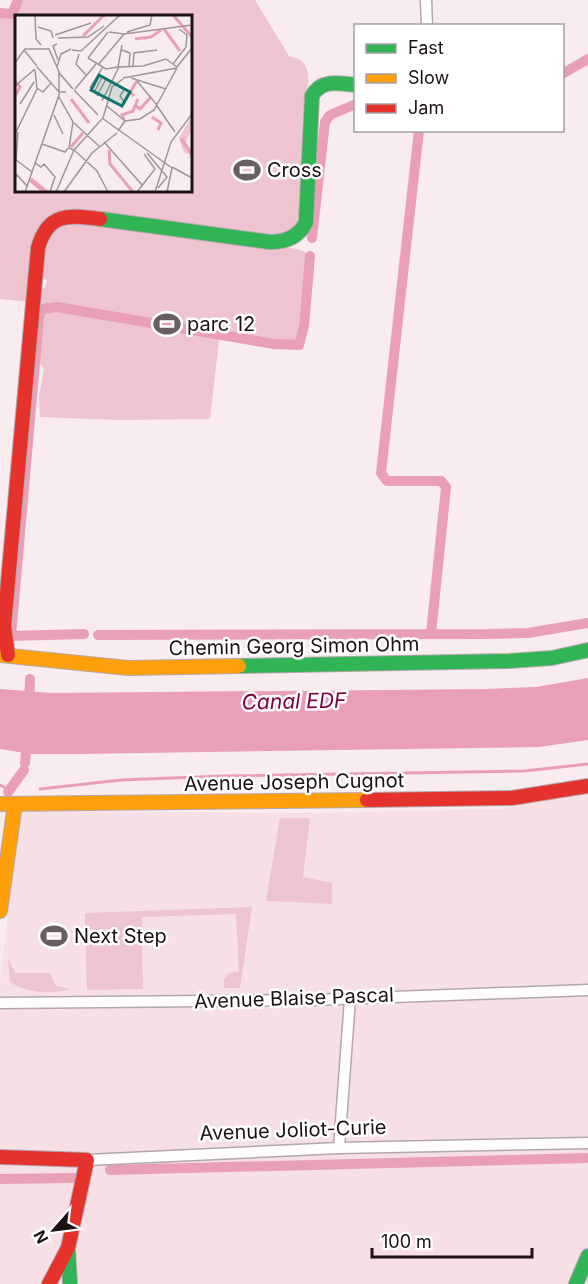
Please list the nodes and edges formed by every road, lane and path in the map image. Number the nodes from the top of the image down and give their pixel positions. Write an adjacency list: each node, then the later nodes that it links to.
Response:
1 (426, 0): 2 (street)
2 (427, 24)
3 (354, 85): 4 (street)
4 (2, 630): 6 (street)
5 (588, 650): 6 (street, Chemin Georg Simon Ohm)
6 (4, 655)
7 (588, 786): 9 (street, Avenue Joseph Cugnot)
8 (0, 804): 9 (street, Avenue Joseph Cugnot)
9 (15, 804): 10 (street)
10 (0, 911)
11 (588, 990): 12 (street, Avenue Blaise Pascal)
12 (350, 999): 13 (street, Avenue Blaise Pascal); 15 (street)
13 (0, 1003)
14 (588, 1143): 15 (street, Avenue Joliot-Curie)
15 (339, 1148): 17 (street, Avenue Joliot-Curie)
16 (0, 1156): 17 (street, Avenue Joliot-Curie)
17 (87, 1160): 18 (street)
18 (68, 1248): 20 (street); 21 (street)
19 (588, 1256): 22 (street)
20 (49, 1284)
21 (70, 1284)
22 (576, 1284)

